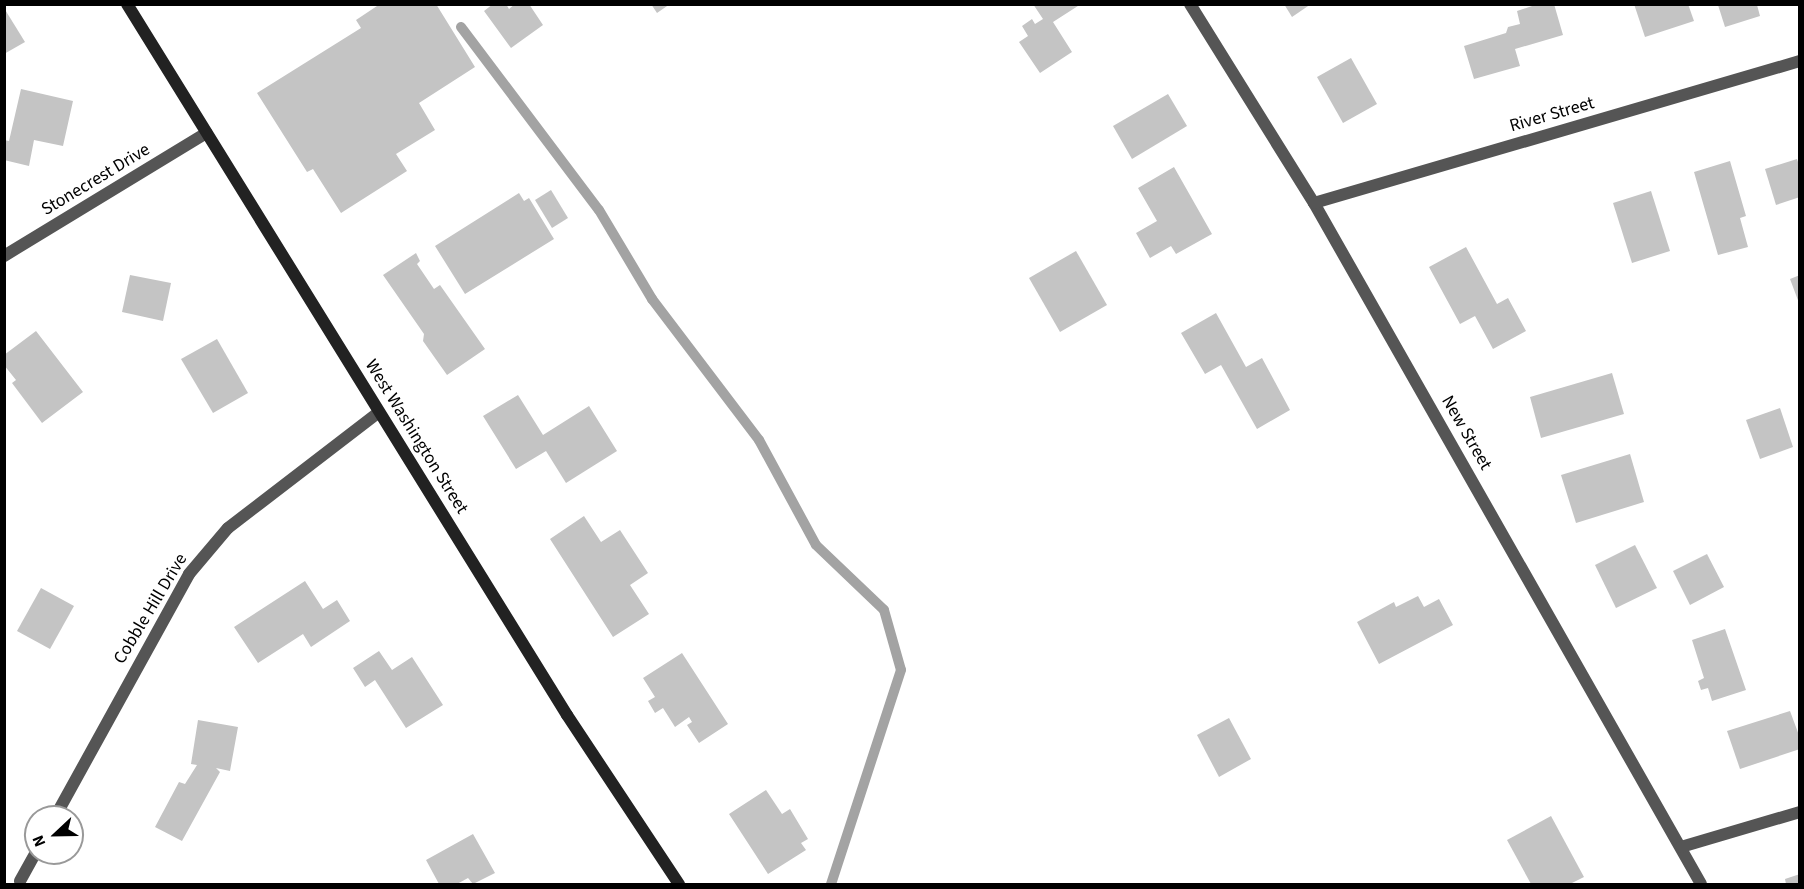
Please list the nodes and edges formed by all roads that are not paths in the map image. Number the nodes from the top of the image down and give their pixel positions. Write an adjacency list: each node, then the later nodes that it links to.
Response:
1 (1190, 4): 5 (street, New Street)
2 (133, 7): 4 (main road, West Washington Street)
3 (1800, 61): 5 (street, River Street)
4 (206, 133): 6 (street, Stonecrest Drive); 7 (main road, West Washington Street)
5 (1314, 203): 10 (street, New Street)
6 (4, 256)
7 (379, 412): 8 (street, Cobble Hill Drive); 13 (main road, West Washington Street)
8 (62, 805)
9 (1800, 812): 10 (street)
10 (1681, 847): 14 (street, New Street)
11 (29, 865): 12 (street)
12 (20, 881)
13 (679, 885)
14 (1701, 885)

